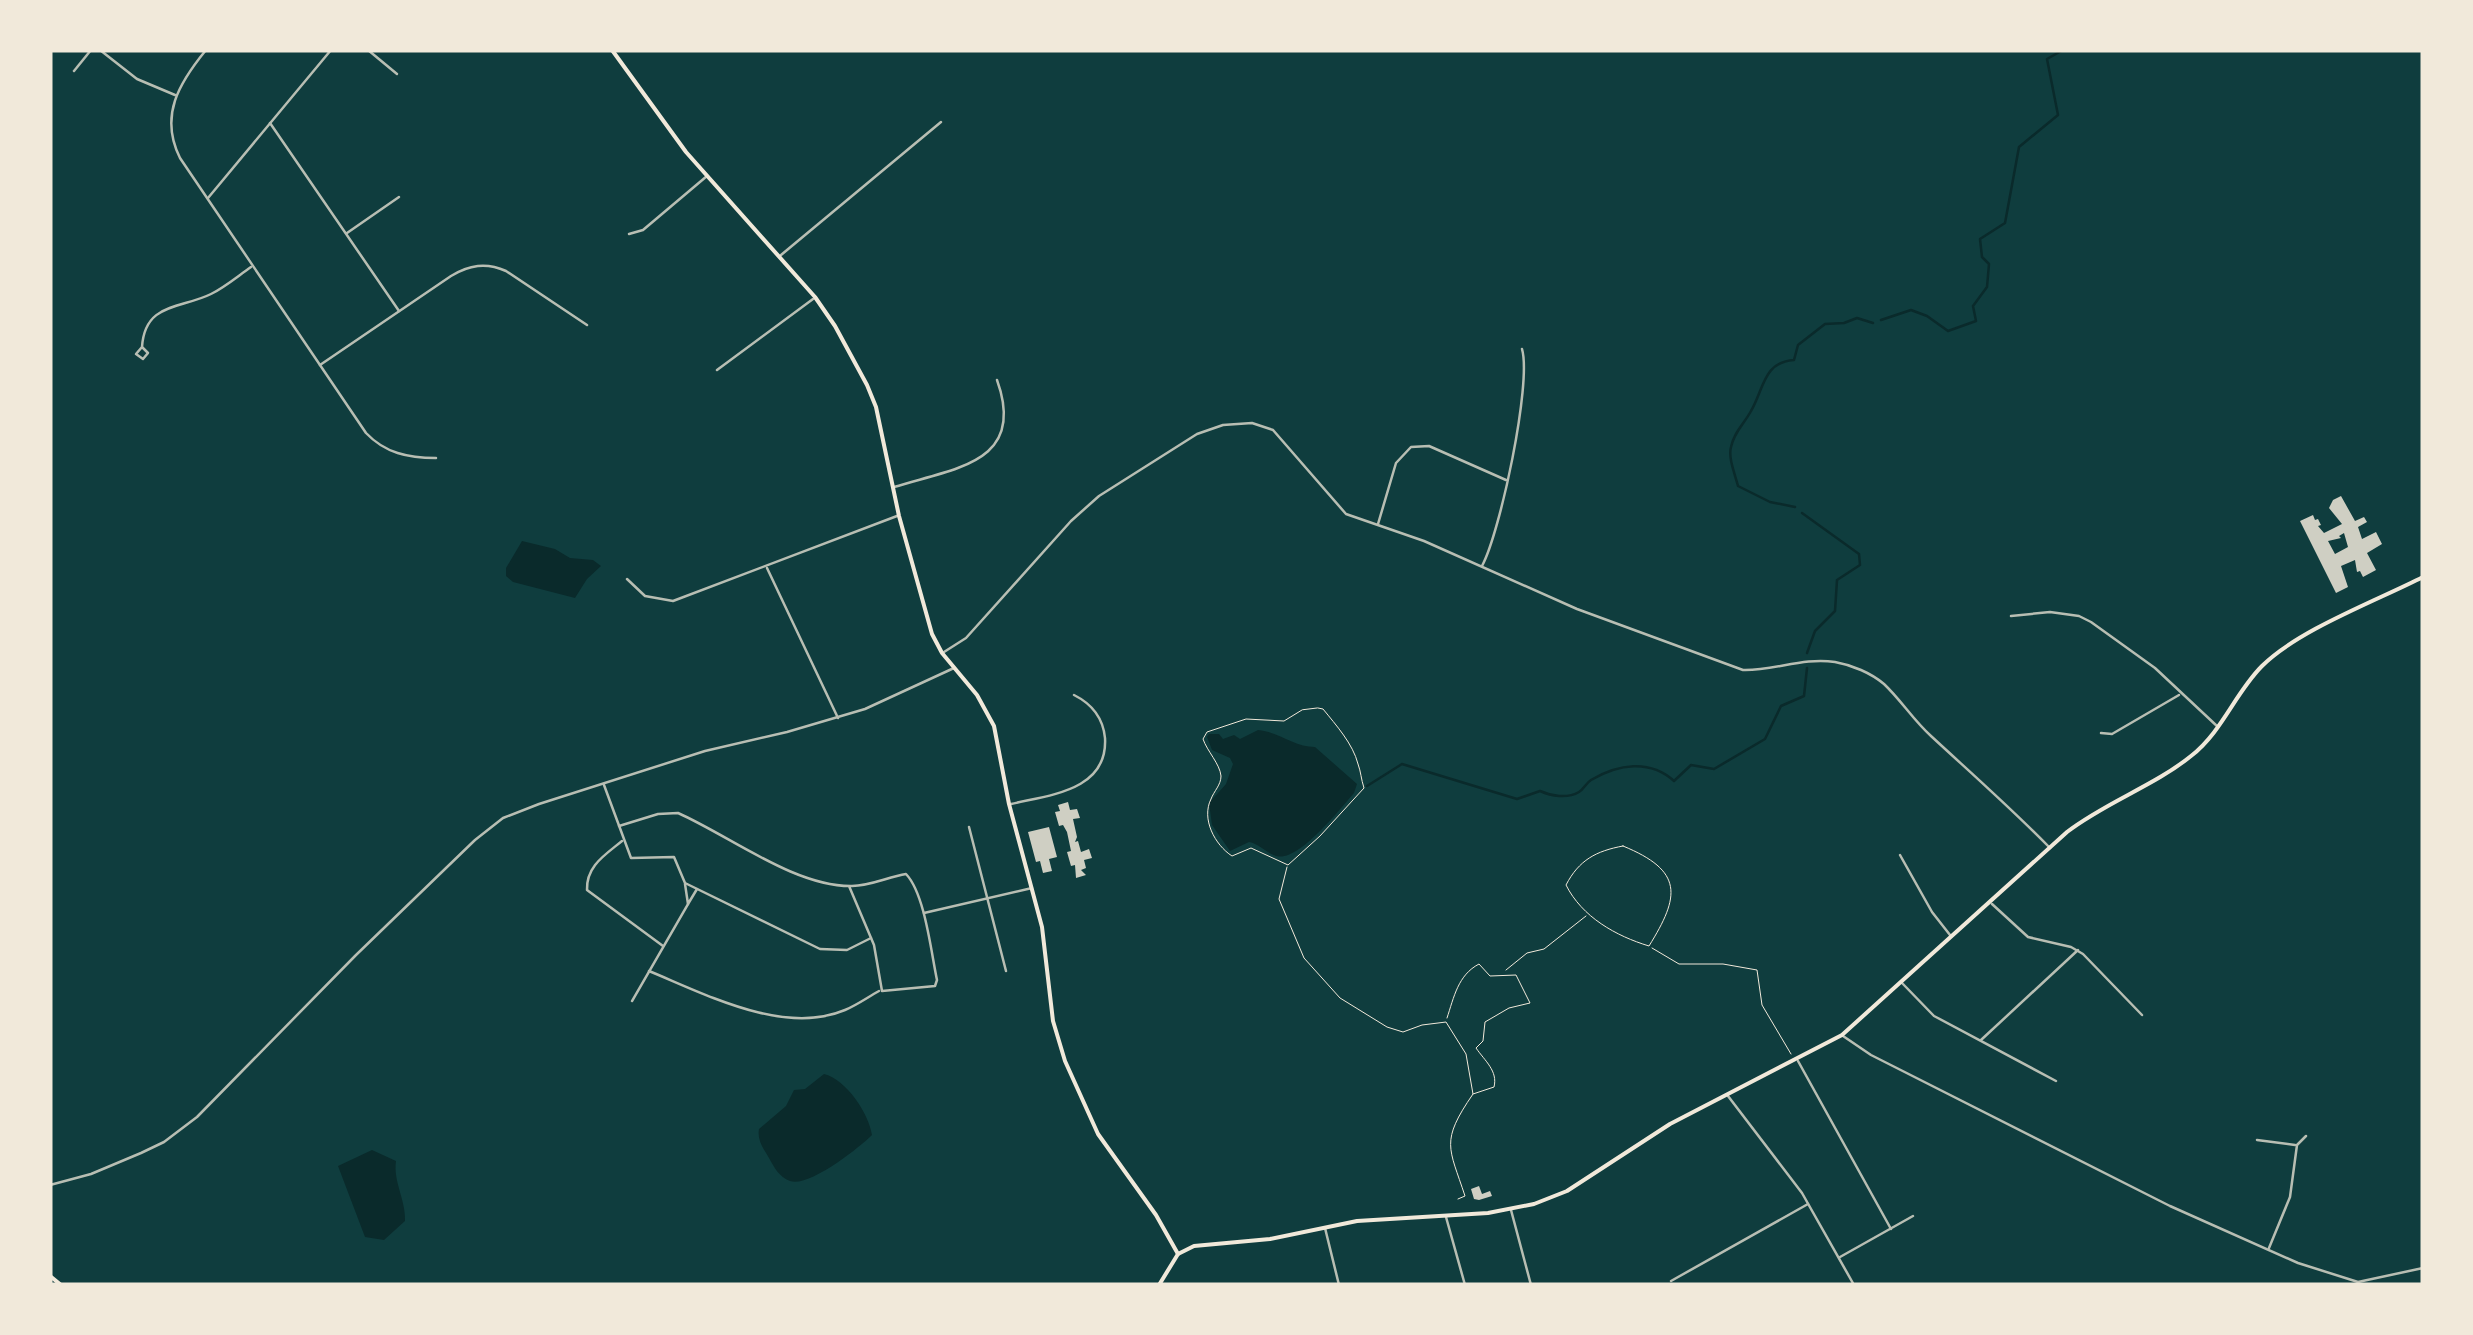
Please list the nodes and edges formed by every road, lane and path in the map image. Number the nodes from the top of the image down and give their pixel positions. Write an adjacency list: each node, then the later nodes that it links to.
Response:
1 (91, 50): 7 (street)
2 (100, 50): 9 (street)
3 (206, 50): 9 (street)
4 (331, 50): 11 (street)
5 (368, 50): 8 (street)
6 (612, 50): 12 (main road)
7 (74, 71)
8 (397, 74)
9 (175, 94): 14 (street)
10 (940, 122): 17 (street)
11 (270, 124): 14 (street); 15 (street)
12 (706, 176): 16 (street); 17 (main road)
13 (400, 197): 15 (street)
14 (207, 200): 18 (street)
15 (346, 234): 20 (street)
16 (629, 234)
17 (780, 256): 19 (main road)
18 (252, 266): 22 (street); 24 (street)
19 (815, 297): 25 (street); 29 (main road)
20 (399, 311): 21 (street); 24 (street)
21 (587, 325)
22 (142, 347)
23 (1522, 349): 28 (street)
24 (319, 366): 27 (street)
25 (718, 370)
26 (997, 380): 29 (street)
27 (436, 458)
28 (1506, 480): 31 (street); 33 (street)
29 (892, 488): 30 (main road)
30 (899, 516): 32 (street); 37 (main road)
31 (1378, 525): 33 (street); 37 (street)
32 (766, 566): 35 (street); 41 (street)
33 (1482, 566): 49 (street)
34 (2423, 577): 42 (main road)
35 (627, 578)
36 (2011, 616): 39 (street)
37 (942, 652): 38 (main road)
38 (954, 668): 41 (street); 45 (main road)
39 (2181, 694): 42 (street); 43 (street)
40 (1074, 695): 45 (street)
41 (838, 718): 44 (street)
42 (2218, 727): 49 (main road)
43 (2101, 733)
44 (604, 785): 46 (street); 83 (street)
45 (1009, 804): 54 (main road)
46 (619, 826): 48 (street); 53 (street)
47 (969, 827): 56 (street)
48 (624, 840): 52 (street); 63 (street)
49 (2050, 848): 57 (main road)
50 (1900, 855): 61 (street)
51 (1288, 865): 51 (path); 73 (path)
52 (685, 883): 55 (street); 58 (street)
53 (849, 886): 59 (street); 62 (street)
54 (1032, 888): 56 (street); 92 (main road)
55 (697, 889): 58 (street); 62 (street)
56 (986, 899): 59 (street); 67 (street)
57 (1991, 903): 61 (main road); 65 (street)
58 (688, 904): 63 (street)
59 (922, 914): 70 (street)
60 (1589, 914): 64 (path); 64 (path); 68 (path)
61 (1952, 936): 69 (main road)
62 (871, 938): 70 (street)
63 (663, 946): 66 (street)
64 (1649, 946): 76 (path)
65 (2078, 950): 72 (street); 75 (street)
66 (649, 971): 70 (street); 71 (street)
67 (1006, 971)
68 (1504, 974): 73 (path); 78 (path)
69 (1901, 982): 74 (main road); 75 (street)
70 (881, 990)
71 (632, 1001)
72 (2142, 1015)
73 (1446, 1022): 78 (path)
74 (1842, 1036): 76 (main road); 91 (street)
75 (1980, 1041): 77 (street)
76 (1796, 1061): 79 (main road); 90 (street)
77 (2056, 1081)
78 (1473, 1094): 84 (path)
79 (1727, 1095): 85 (street); 86 (main road)
80 (2306, 1136): 82 (street)
81 (2256, 1140): 82 (street)
82 (2298, 1145): 91 (street)
83 (50, 1186)
84 (1458, 1199)
85 (1808, 1204): 93 (street); 96 (street)
86 (1510, 1209): 87 (main road); 101 (street)
87 (1445, 1216): 89 (main road); 100 (street)
88 (1913, 1216): 90 (street)
89 (1324, 1227): 92 (main road); 99 (street)
90 (1891, 1229): 93 (street)
91 (2268, 1250): 94 (street)
92 (1178, 1254): 98 (main road)
93 (1839, 1258): 102 (street)
94 (2423, 1268)
95 (50, 1276): 97 (main road)
96 (1671, 1281)
97 (61, 1285)
98 (1159, 1285)
99 (1339, 1285)
100 (1464, 1285)
101 (1532, 1285)
102 (1854, 1285)

